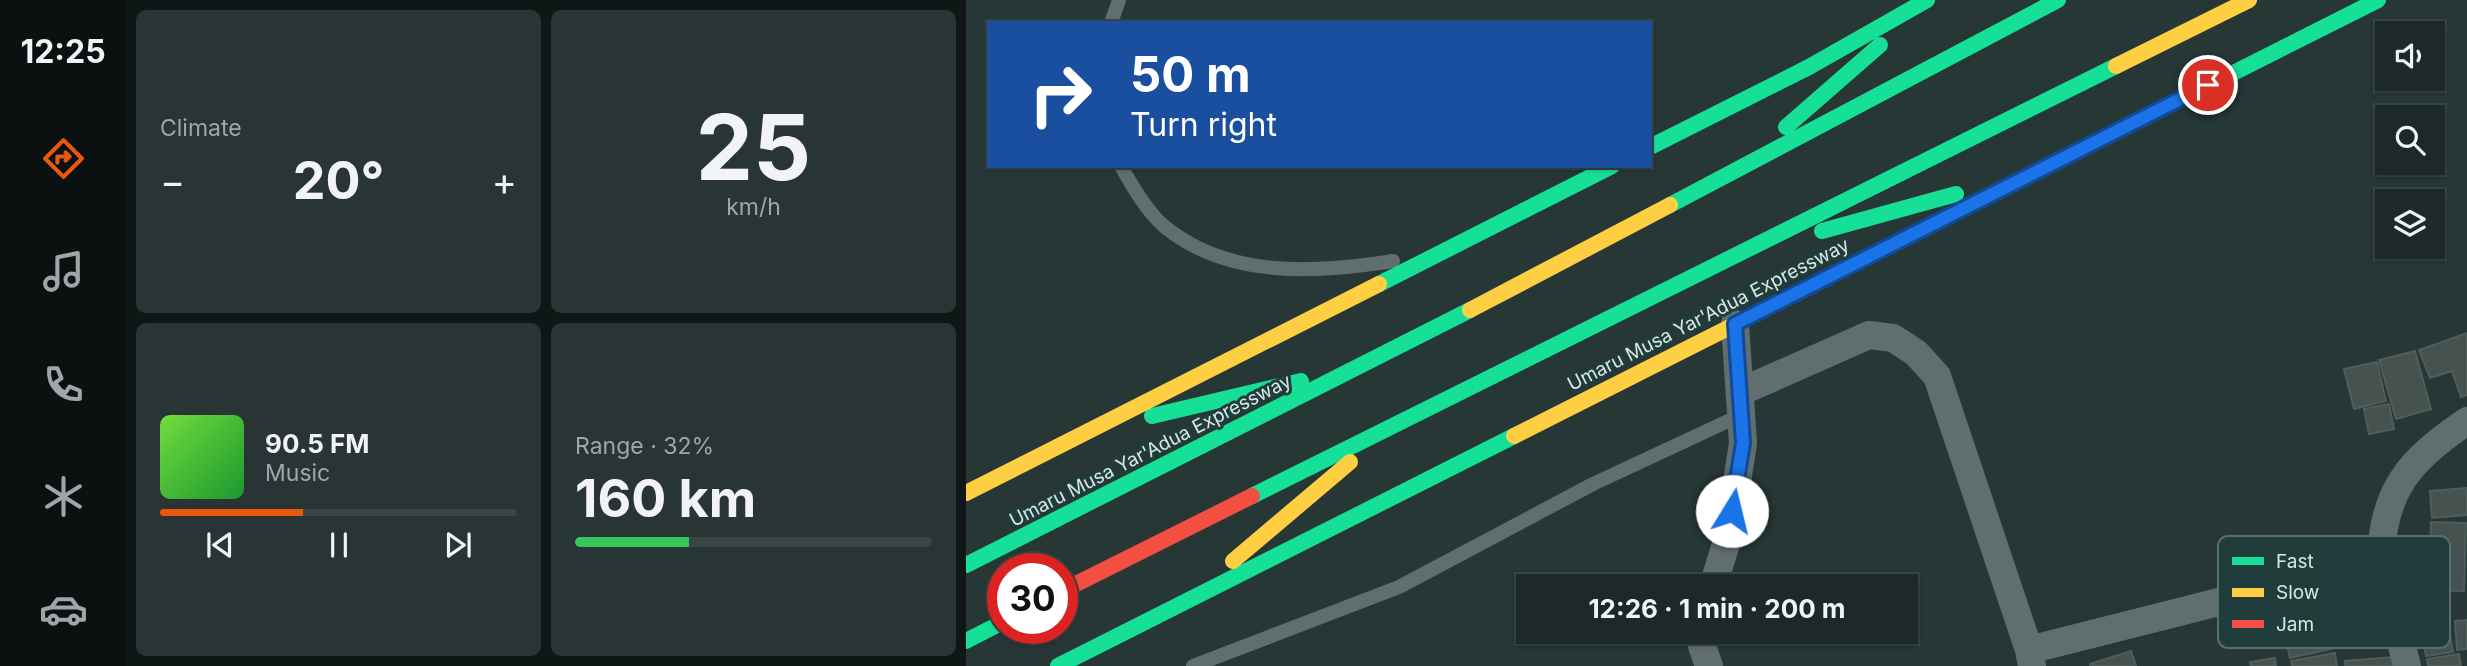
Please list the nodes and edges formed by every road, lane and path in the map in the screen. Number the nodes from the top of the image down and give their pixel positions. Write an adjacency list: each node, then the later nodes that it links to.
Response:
1 (1119, 0): 6 (lane)
2 (1929, 0): 7 (highway); 10 (highway)
3 (2058, 0): 10 (highway, Umaru Musa Yar'Adua Expressway)
4 (2249, 0): 13 (highway, Umaru Musa Yar'Adua Expressway)
5 (2378, 0): 11 (highway, Umaru Musa Yar'Adua Expressway)
6 (1112, 21)
7 (1652, 146)
8 (1122, 168): 12 (lane)
9 (1608, 168): 12 (highway)
10 (1737, 170): 15 (highway, Umaru Musa Yar'Adua Expressway)
11 (2039, 171): 13 (highway); 14 (highway, Umaru Musa Yar'Adua Expressway)
12 (1439, 254): 19 (highway)
13 (1735, 255): 18 (highway, Umaru Musa Yar'Adua Expressway)
14 (1735, 324): 16 (street); 25 (highway, Umaru Musa Yar'Adua Expressway)
15 (1361, 368): 19 (highway); 22 (highway, Umaru Musa Yar'Adua Expressway)
16 (1741, 403): 23 (street); 30 (street); 32 (lane)
17 (2467, 421): 21 (street)
18 (1398, 422): 24 (highway, Umaru Musa Yar'Adua Expressway); 25 (highway)
19 (1093, 430): 20 (highway)
20 (966, 493)
21 (2381, 536)
22 (966, 565)
23 (1717, 574)
24 (1078, 583)
25 (1183, 603): 31 (highway, Umaru Musa Yar'Adua Expressway)
26 (2218, 606): 30 (street)
27 (987, 630): 28 (highway)
28 (966, 641)
29 (2403, 648): 33 (street)
30 (2030, 658)
31 (1058, 666)
32 (1193, 666)
33 (2407, 666)

